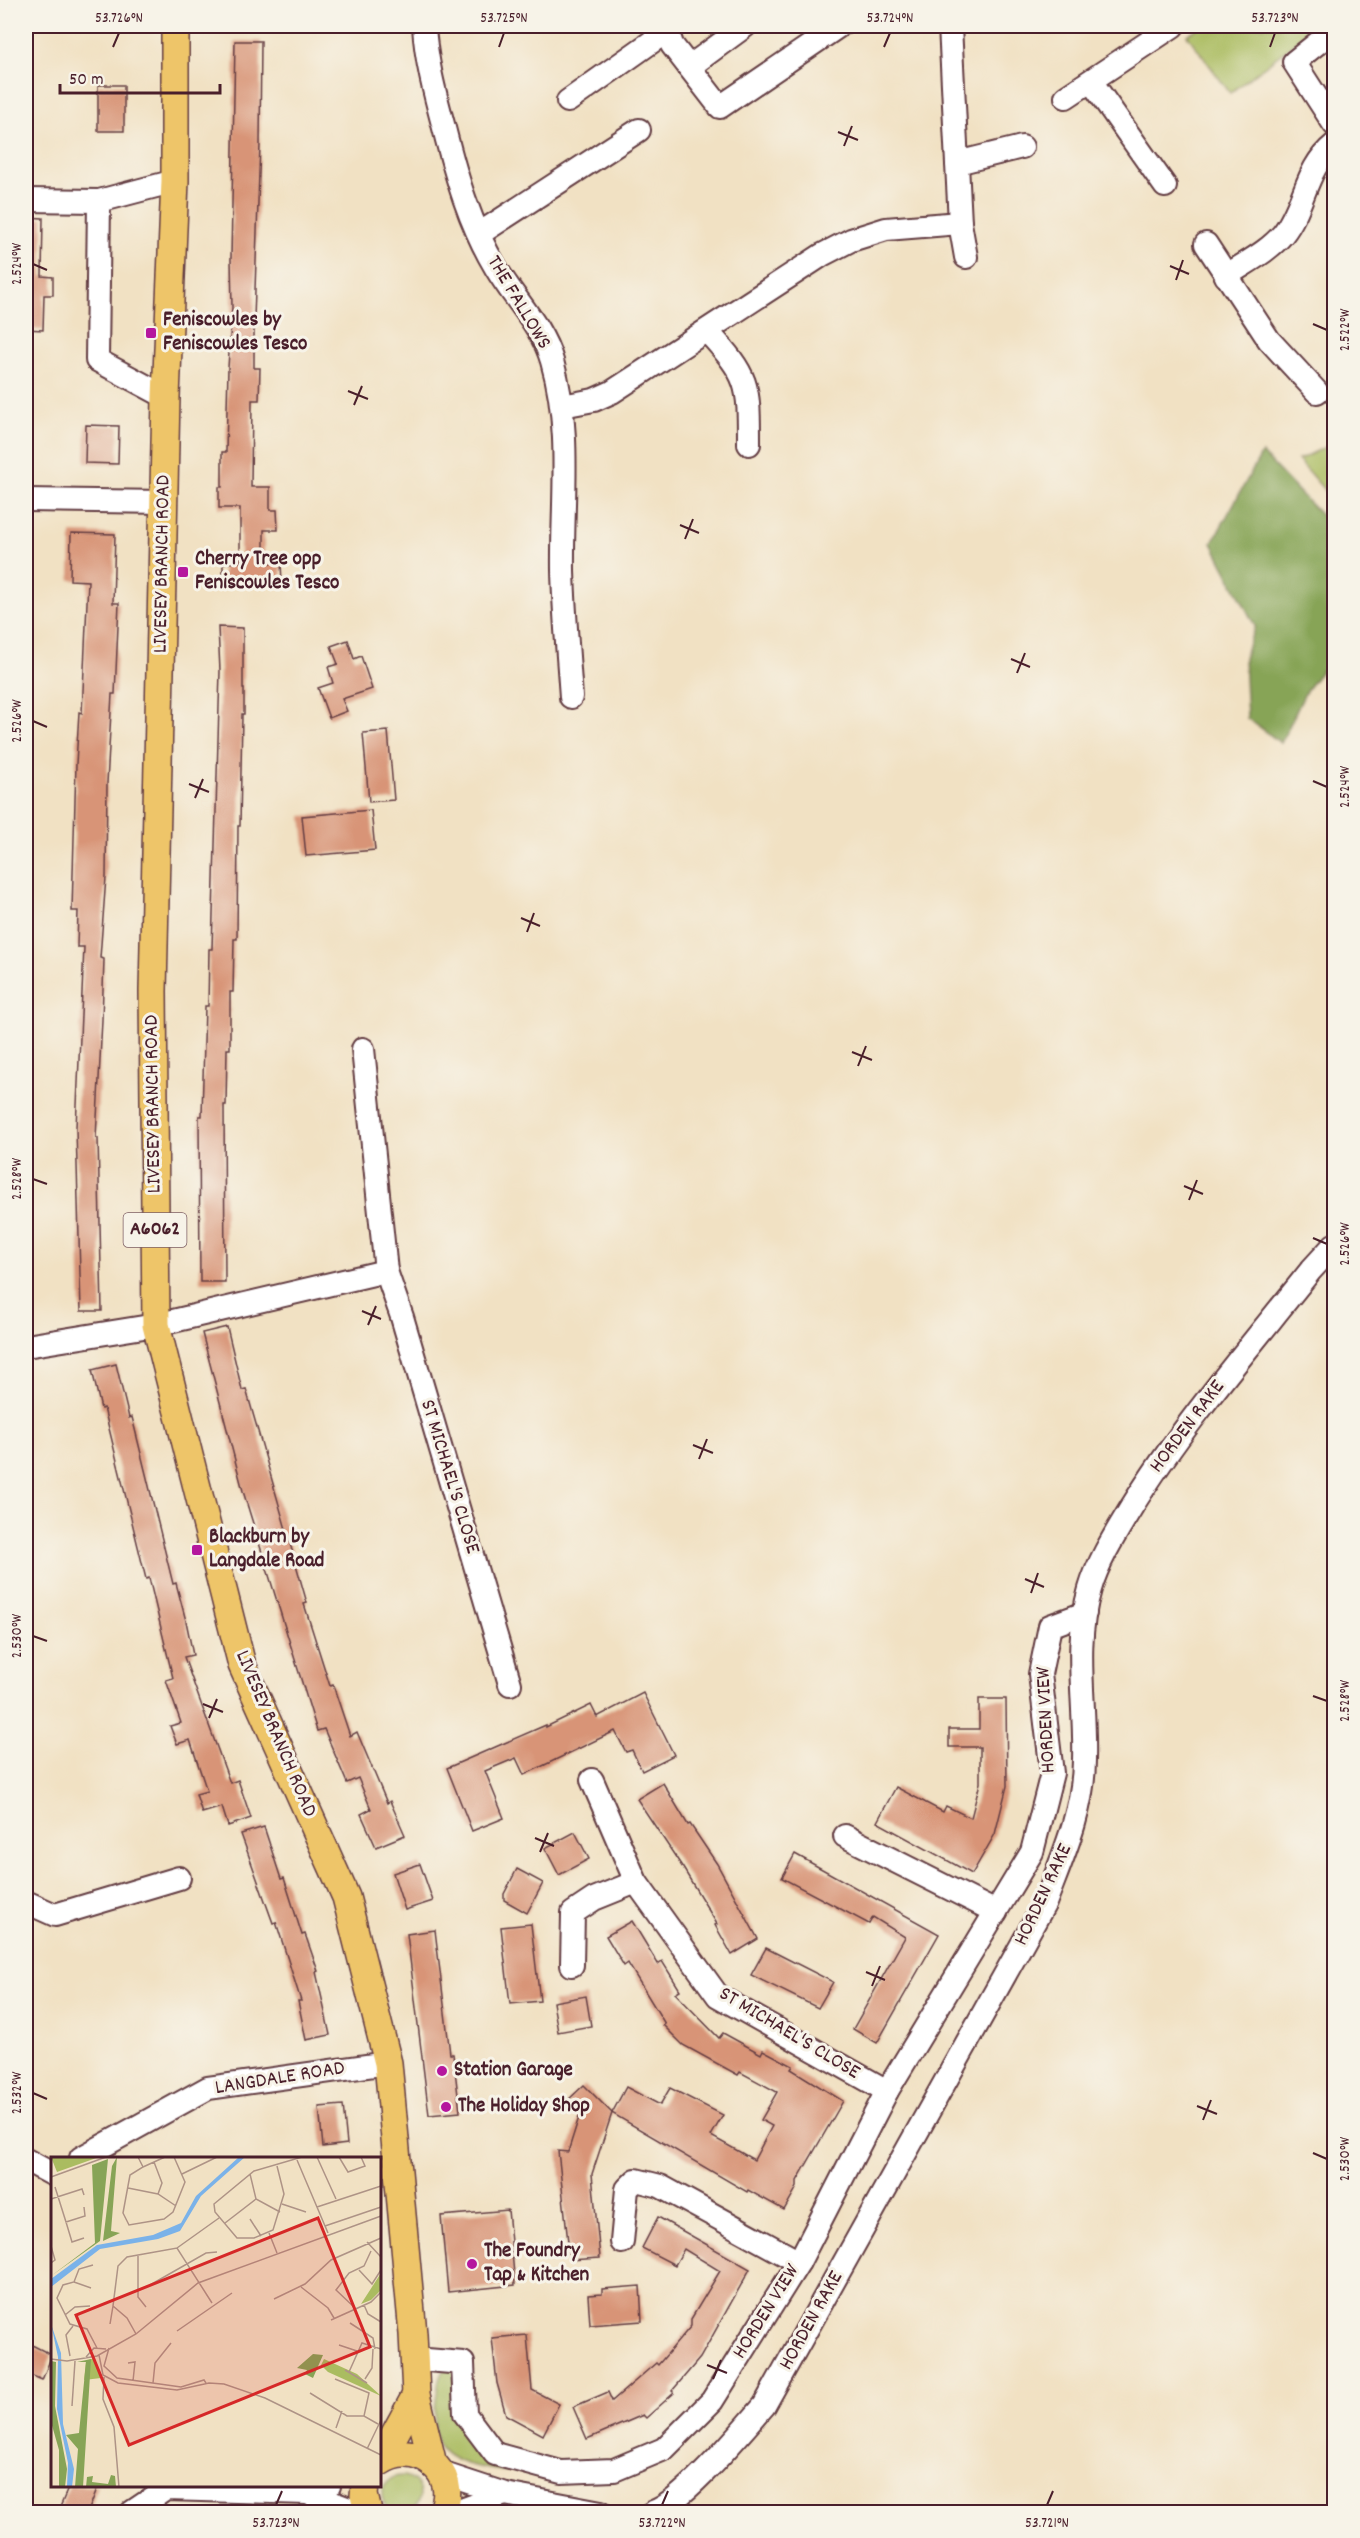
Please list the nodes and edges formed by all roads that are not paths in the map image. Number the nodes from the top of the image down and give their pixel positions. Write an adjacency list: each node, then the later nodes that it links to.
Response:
1 (175, 26): 18 (main road, LIVESEY BRANCH ROAD / A6062)
2 (424, 26): 23 (street, THE FALLOWS)
3 (745, 26): 9 (street)
4 (839, 26): 9 (street)
5 (950, 26): 17 (street)
6 (1173, 26): 10 (street)
7 (666, 28): 9 (street); 12 (street)
8 (1335, 30): 13 (street)
9 (689, 67)
10 (1091, 81): 11 (street); 19 (street)
11 (1066, 97)
12 (568, 101)
13 (1335, 124)
14 (639, 130): 23 (street)
15 (1335, 145): 26 (street)
16 (1022, 147): 17 (street)
17 (957, 163): 22 (street)
18 (175, 181): 21 (street); 29 (main road, LIVESEY BRANCH ROAD / A6062)
19 (1166, 186)
20 (26, 201): 21 (street)
21 (99, 201): 29 (street)
22 (960, 223): 25 (street); 27 (street)
23 (479, 234): 30 (street, THE FALLOWS)
24 (1206, 244): 26 (street)
25 (966, 257)
26 (1226, 276): 28 (street)
27 (707, 331): 30 (street); 31 (street)
28 (1317, 392)
29 (166, 397): 33 (main road, LIVESEY BRANCH ROAD / A6062)
30 (562, 406): 34 (street, THE FALLOWS)
31 (749, 444)
32 (26, 500): 33 (street)
33 (165, 502): 38 (main road, LIVESEY BRANCH ROAD / A6062)
34 (572, 697)
35 (363, 1049): 37 (street, ST MICHAEL'S CLOSE)
36 (1335, 1245): 40 (street, HORDEN RAKE)
37 (386, 1272): 38 (street); 41 (street, ST MICHAEL'S CLOSE)
38 (156, 1325): 39 (street); 49 (main road, LIVESEY BRANCH ROAD / A6062)
39 (26, 1346)
40 (1085, 1613): 47 (street, HORDEN VIEW); 72 (street, HORDEN RAKE)
41 (510, 1684)
42 (592, 1780): 45 (street, ST MICHAEL'S CLOSE)
43 (845, 1836): 47 (street)
44 (179, 1878): 46 (street)
45 (636, 1882): 48 (street); 50 (street, ST MICHAEL'S CLOSE)
46 (26, 1902)
47 (996, 1912): 50 (street, HORDEN VIEW)
48 (572, 1965)
49 (388, 2062): 51 (street, LANGDALE ROAD); 56 (main road, LIVESEY BRANCH ROAD / A6062)
50 (887, 2091): 55 (street, HORDEN VIEW)
51 (83, 2157)
52 (26, 2160): 53 (street)
53 (51, 2174)
54 (622, 2242): 55 (street)
55 (799, 2262): 56 (street, HORDEN VIEW)
56 (415, 2360): 57 (main road, LIVESEY BRANCH ROAD / A6062)
57 (416, 2394): 58 (main road, LIVESEY BRANCH ROAD / A6062); 60 (main road, LIVESEY BRANCH ROAD / A6062)
58 (381, 2460)
59 (381, 2462): 60 (main road, LIVESEY BRANCH ROAD / A6062)
60 (437, 2468): 65 (street); 69 (main road, LIVESEY BRANCH ROAD / A6062)
61 (164, 2487): 64 (street); 66 (street)
62 (326, 2487): 64 (street)
63 (365, 2487): 68 (main road)
64 (307, 2493): 67 (street)
65 (506, 2494): 70 (street); 71 (street)
66 (132, 2512)
67 (357, 2512)
68 (368, 2512)
69 (442, 2512)
70 (456, 2512)
71 (601, 2512)
72 (656, 2512)

